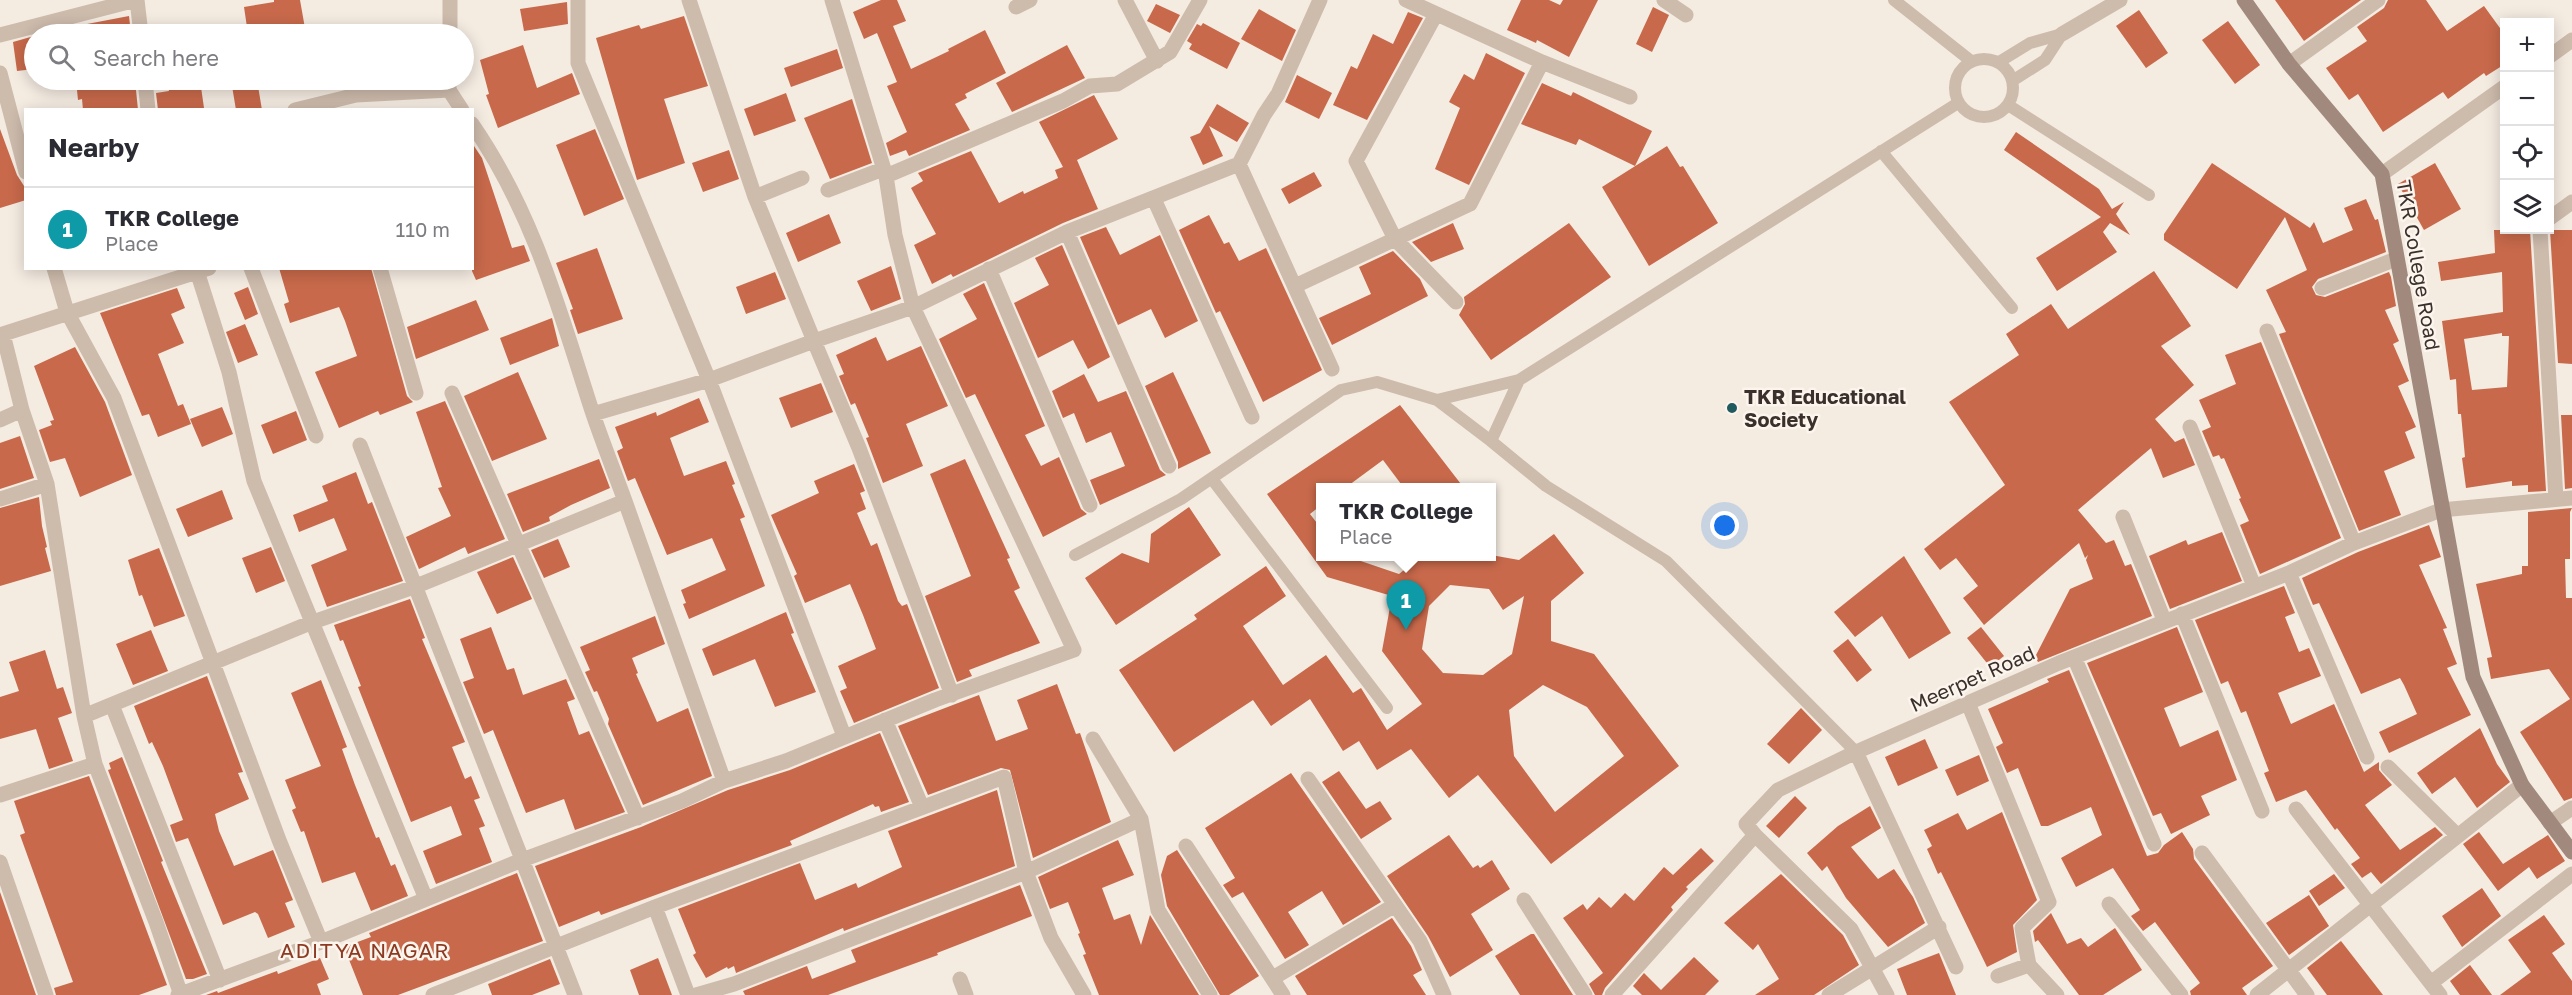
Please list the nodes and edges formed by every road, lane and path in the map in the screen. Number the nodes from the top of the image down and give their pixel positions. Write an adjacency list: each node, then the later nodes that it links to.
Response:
1 (136, 0): 17 (street); 18 (street)
2 (450, 0): 19 (street)
3 (578, 0): 76 (street)
4 (689, 0): 52 (street)
5 (832, 0): 47 (street)
6 (1125, 0): 25 (street)
7 (1200, 0): 25 (street)
8 (1320, 0): 46 (street)
9 (1406, 0): 16 (street)
10 (1664, 0): 15 (street)
11 (1894, 0): 27 (lane)
12 (2120, 0): 21 (street)
13 (2244, 0): 29 (street, TKR College Road)
14 (2378, 0): 29 (street)
15 (1686, 15)
16 (1436, 16): 26 (street); 58 (street)
17 (43, 24)
18 (140, 24)
19 (450, 24)
20 (24, 29): 22 (street)
21 (2062, 34): 28 (lane); 31 (lane)
22 (0, 35)
23 (2572, 40): 24 (street)
24 (2554, 53)
25 (1157, 61): 47 (street)
26 (1542, 62): 36 (street); 58 (street)
27 (1971, 62): 28 (lane); 38 (lane)
28 (1999, 62): 31 (lane)
29 (2289, 64): 48 (street, TKR College Road)
30 (0, 73): 45 (street)
31 (2012, 81): 39 (lane)
32 (146, 90): 40 (street)
33 (422, 90): 37 (street)
34 (452, 90): 42 (street)
35 (2500, 91): 48 (street)
36 (1629, 97)
37 (356, 102): 41 (street)
38 (1958, 103): 39 (lane); 44 (lane)
39 (2008, 105): 51 (lane)
40 (148, 108)
41 (310, 108)
42 (461, 108)
43 (474, 127): 82 (street)
44 (1881, 151): 69 (lane); 77 (lane)
45 (24, 164)
46 (1239, 164): 53 (street); 65 (street)
47 (884, 172): 50 (street); 68 (street)
48 (2382, 174): 59 (street, TKR College Road)
49 (802, 178): 52 (street)
50 (828, 190)
51 (2149, 195)
52 (755, 197): 74 (street)
53 (1154, 199): 56 (street); 83 (street)
54 (2572, 202): 55 (street)
55 (2554, 215)
56 (1066, 232): 60 (street); 89 (street)
57 (2540, 234): 94 (street)
58 (1395, 239): 65 (street); 67 (street)
59 (2396, 259): 66 (street); 97 (street, TKR College Road)
60 (989, 269): 68 (street); 96 (street)
61 (55, 270): 70 (street)
62 (200, 270): 70 (street); 107 (street)
63 (252, 270): 86 (street)
64 (381, 270): 78 (street)
65 (1295, 286): 75 (street)
66 (2322, 288)
67 (1456, 302)
68 (913, 307): 74 (street); 110 (street)
69 (2012, 308)
70 (67, 312): 72 (street); 109 (street)
71 (2267, 332): 99 (street)
72 (0, 335)
73 (0, 340): 81 (street)
74 (814, 341): 76 (street); 110 (street)
75 (1332, 369)
76 (709, 380): 82 (street); 116 (street)
77 (1519, 380): 80 (lane); 87 (lane)
78 (416, 393)
79 (452, 393): 100 (street)
80 (1437, 400): 87 (lane); 90 (lane)
81 (22, 410): 84 (street); 91 (street)
82 (593, 414): 95 (street)
83 (1252, 417)
84 (0, 420)
85 (2190, 427): 103 (street)
86 (316, 436)
87 (1491, 441): 118 (lane)
88 (360, 445): 104 (street)
89 (1169, 466)
90 (1212, 479): 101 (lane); 113 (lane)
91 (46, 484): 93 (street); 114 (street)
92 (2572, 498): 94 (street, Meerpet Road)
93 (0, 499)
94 (2556, 499): 97 (street, Meerpet Road)
95 (625, 501): 100 (street); 123 (street)
96 (1090, 505)
97 (2441, 510): 99 (street, Meerpet Road); 124 (street, TKR College Road)
98 (2123, 517): 106 (street)
99 (2354, 543): 102 (street, Meerpet Road)
100 (519, 546): 104 (street); 130 (street)
101 (1074, 555)
102 (2289, 573): 103 (street, Meerpet Road); 119 (street)
103 (2254, 586): 105 (street, Meerpet Road)
104 (414, 587): 107 (street); 139 (street)
105 (2182, 614): 106 (street, Meerpet Road); 129 (street)
106 (2164, 620): 108 (street, Meerpet Road)
107 (310, 623): 109 (street); 143 (street)
108 (2074, 657): 111 (street, Meerpet Road); 135 (street)
109 (214, 664): 112 (street); 150 (street)
110 (952, 695): 115 (street)
111 (1968, 703): 118 (street, Meerpet Road); 152 (street)
112 (112, 705): 114 (street); 158 (street)
113 (1388, 708)
114 (84, 716): 120 (street)
115 (885, 720): 116 (street); 126 (street)
116 (844, 736): 123 (street)
117 (1093, 739): 131 (street)
118 (1856, 752): 133 (street, Meerpet Road); 149 (street)
119 (2367, 757)
120 (95, 764): 125 (street); 163 (street)
121 (2388, 767): 134 (street)
122 (1308, 779): 146 (street)
123 (724, 781): 130 (street)
124 (2522, 785): 132 (street, TKR College Road); 134 (street)
125 (0, 795)
126 (922, 807): 141 (street); 148 (street)
127 (2572, 808): 132 (street)
128 (2296, 809): 147 (street)
129 (2262, 811)
130 (638, 818): 139 (street)
131 (1141, 819): 141 (street); 170 (street)
132 (2550, 823): 137 (street, TKR College Road)
133 (1755, 835): 154 (street); 174 (street)
134 (2458, 836): 147 (street)
135 (2154, 844)
136 (1186, 846): 157 (street)
137 (2572, 852)
138 (2202, 853): 155 (street)
139 (522, 860): 143 (street); 151 (street)
140 (0, 862): 162 (street)
141 (1026, 872): 167 (street); 169 (street)
142 (2572, 874): 161 (street)
143 (426, 899): 150 (street)
144 (1524, 900): 173 (street)
145 (2109, 904): 178 (street)
146 (1395, 905): 157 (street); 172 (street)
147 (2369, 905): 155 (street); 161 (street)
148 (655, 907): 151 (street); 166 (street)
149 (1939, 927): 153 (street); 154 (street)
150 (321, 942): 158 (street)
151 (557, 947): 160 (street); 165 (street)
152 (2029, 965): 156 (street); 177 (street)
153 (1956, 967)
154 (1875, 968): 175 (street); 176 (street)
155 (2289, 970): 179 (street); 180 (street)
156 (1998, 976)
157 (1273, 978): 171 (street)
158 (220, 980): 163 (street)
159 (960, 980): 168 (street)
160 (474, 988): 164 (street)
161 (2435, 989)
162 (46, 995)
163 (180, 995)
164 (434, 995)
165 (575, 995)
166 (688, 995)
167 (696, 995)
168 (966, 995)
169 (1084, 995)
170 (1210, 995)
171 (1283, 995)
172 (1444, 995)
173 (1585, 995)
174 (1612, 995)
175 (1829, 995)
176 (1887, 995)
177 (2057, 995)
178 (2181, 995)
179 (2257, 995)
180 (2307, 995)

